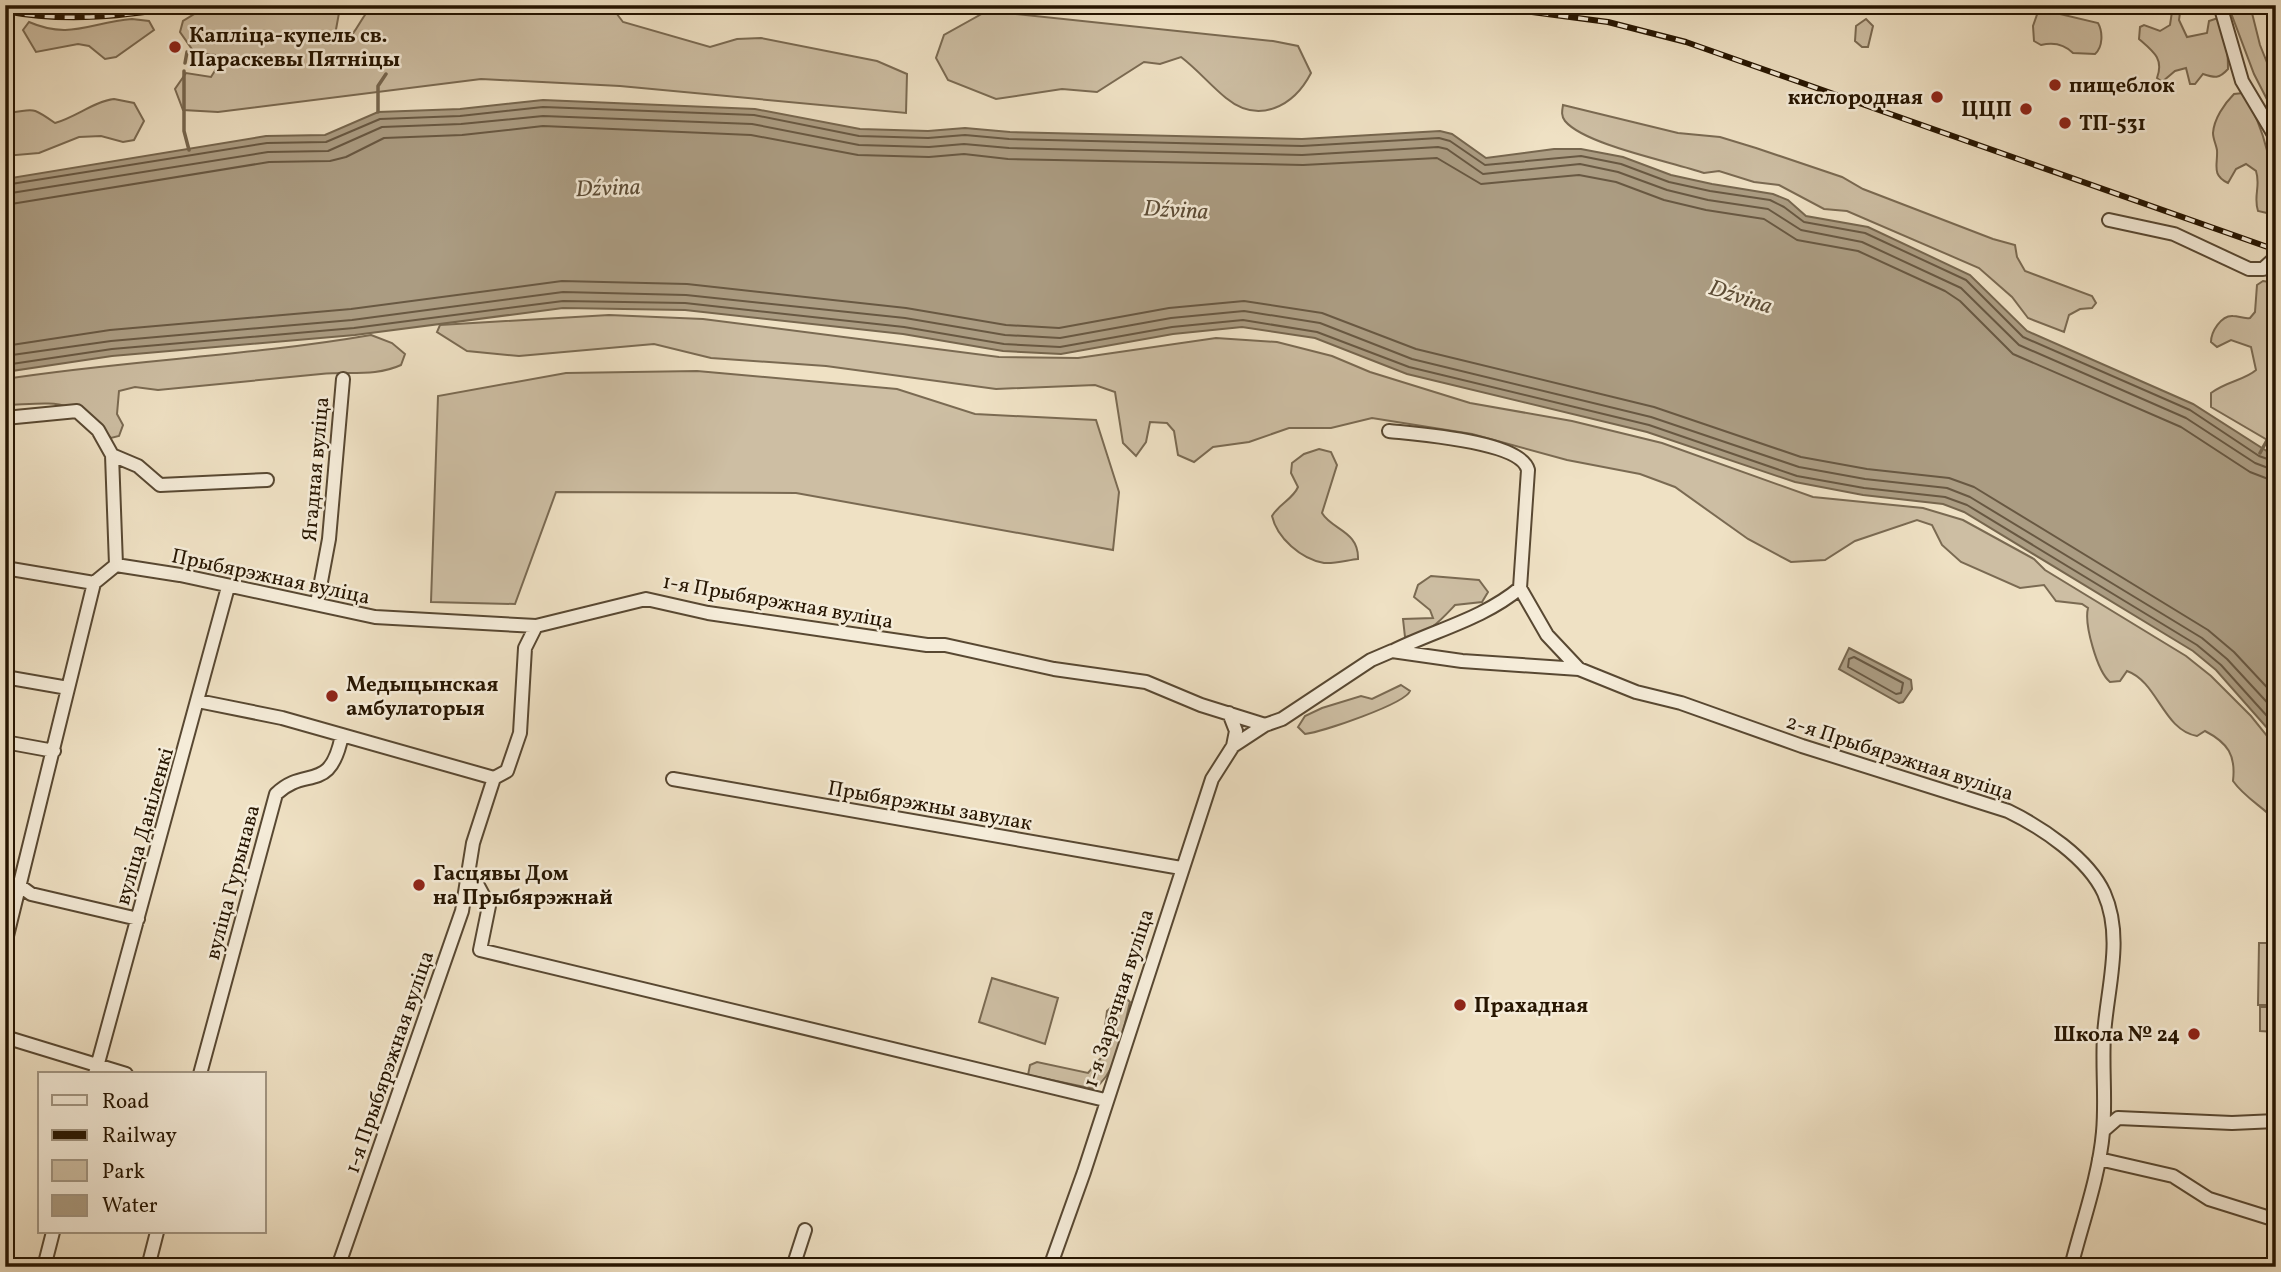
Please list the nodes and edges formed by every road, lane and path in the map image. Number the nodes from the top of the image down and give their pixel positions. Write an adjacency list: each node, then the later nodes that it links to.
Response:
1 (2220, 5): 2 (street)
2 (2276, 138)
3 (2109, 220): 4 (street)
4 (2276, 257)
5 (343, 379): 15 (street, Ягадная вуліца)
6 (5, 418): 8 (street)
7 (1389, 431): 14 (street)
8 (113, 455): 9 (street); 10 (street)
9 (267, 480)
10 (116, 565): 12 (street); 13 (street, Прыбярэжная вуліца)
11 (5, 568): 12 (street)
12 (94, 583): 20 (street)
13 (228, 587): 15 (street, Прыбярэжная вуліца); 21 (street, вуліца Даніленкі)
14 (1520, 588): 17 (street, 1-я Зарэчная вуліца); 18 (street)
15 (317, 603): 16 (street, Прыбярэжная вуліца)
16 (536, 626): 22 (street, 1-я Прыбярэжная вуліца); 28 (street, 1-я Прыбярэжная вуліца)
17 (1392, 651): 18 (street); 23 (street, 1-я Зарэчная вуліца)
18 (1579, 669): 41 (street, 2-я Прыбярэжная вуліца)
19 (5, 677): 20 (street)
20 (68, 688): 27 (street)
21 (198, 701): 24 (street); 34 (street, вуліца Даніленкі)
22 (1229, 713): 23 (street, 1-я Прыбярэжная вуліца); 26 (street)
23 (1265, 724): 26 (street, 1-я Зарэчная вуліца)
24 (342, 735): 28 (street); 38 (street, вуліца Гурынава)
25 (5, 742): 27 (street)
26 (1233, 746): 30 (street, 1-я Зарэчная вуліца)
27 (54, 751): 33 (street)
28 (494, 778): 31 (street, 1-я Прыбярэжная вуліца)
29 (673, 779): 30 (street, Прыбярэжны завулак)
30 (1181, 868): 39 (street, 1-я Зарэчная вуліца)
31 (469, 869): 39 (street); 49 (street, 1-я Прыбярэжная вуліца)
32 (5, 883): 33 (street)
33 (20, 886): 34 (street); 35 (street)
34 (138, 919): 37 (street, вуліца Даніленкі)
35 (5, 944)
36 (5, 1037): 37 (street)
37 (97, 1070)
38 (201, 1072)
39 (1105, 1100): 51 (street, 1-я Зарэчная вуліца)
40 (2276, 1121): 41 (street)
41 (2103, 1131): 42 (street, 2-я Прыбярэжная вуліца)
42 (2099, 1158): 43 (street); 52 (street, 2-я Прыбярэжная вуліца)
43 (2276, 1220)
44 (805, 1230): 50 (street)
45 (52, 1234): 47 (street)
46 (156, 1234): 48 (street)
47 (44, 1267)
48 (148, 1267)
49 (338, 1267)
50 (793, 1267)
51 (1050, 1267)
52 (2071, 1267)

